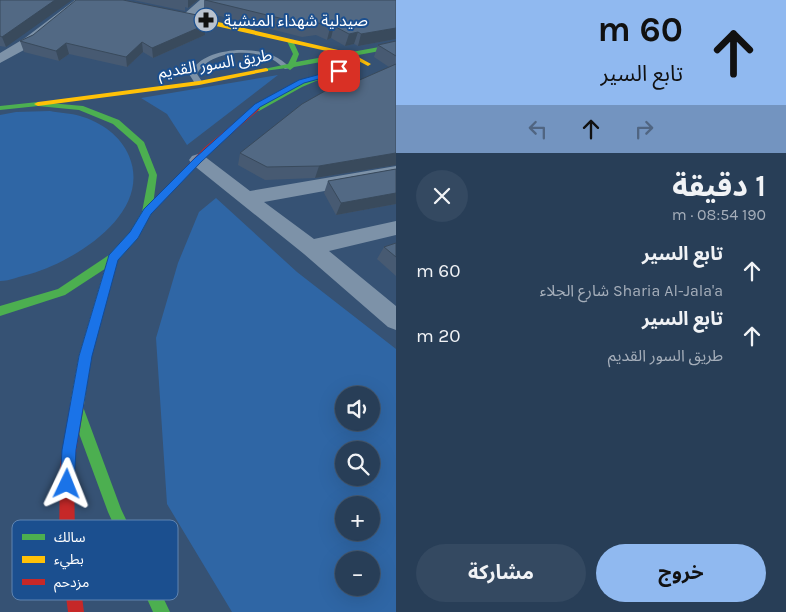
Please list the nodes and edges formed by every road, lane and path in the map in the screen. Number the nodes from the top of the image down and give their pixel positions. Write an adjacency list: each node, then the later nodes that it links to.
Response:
1 (82, 0): 9 (street)
2 (103, 0): 4 (main road)
3 (207, 0): 4 (street)
4 (188, 16): 5 (main road)
5 (290, 41): 7 (main road); 11 (main road)
6 (396, 46): 7 (main road, طريق السور القديم)
7 (351, 55): 10 (main road); 11 (main road, طريق السور القديم)
8 (396, 58): 10 (main road)
9 (0, 59)
10 (368, 64): 15 (main road)
11 (289, 68): 12 (main road, طريق السور القديم); 12 (lane)
12 (199, 83): 13 (main road, طريق السور القديم)
13 (38, 104): 14 (main road); 18 (main road)
14 (0, 108)
15 (198, 160): 17 (street); 18 (main road)
16 (396, 172): 17 (street)
17 (248, 198): 20 (street)
18 (148, 212): 21 (main road)
19 (396, 228): 20 (street)
20 (311, 248): 23 (street)
21 (113, 258): 22 (main road); 24 (main road)
22 (0, 311)
23 (396, 320)
24 (76, 404): 25 (main road); 26 (main road)
25 (67, 520)
26 (118, 520)
27 (155, 600): 28 (main road)
28 (162, 612)

